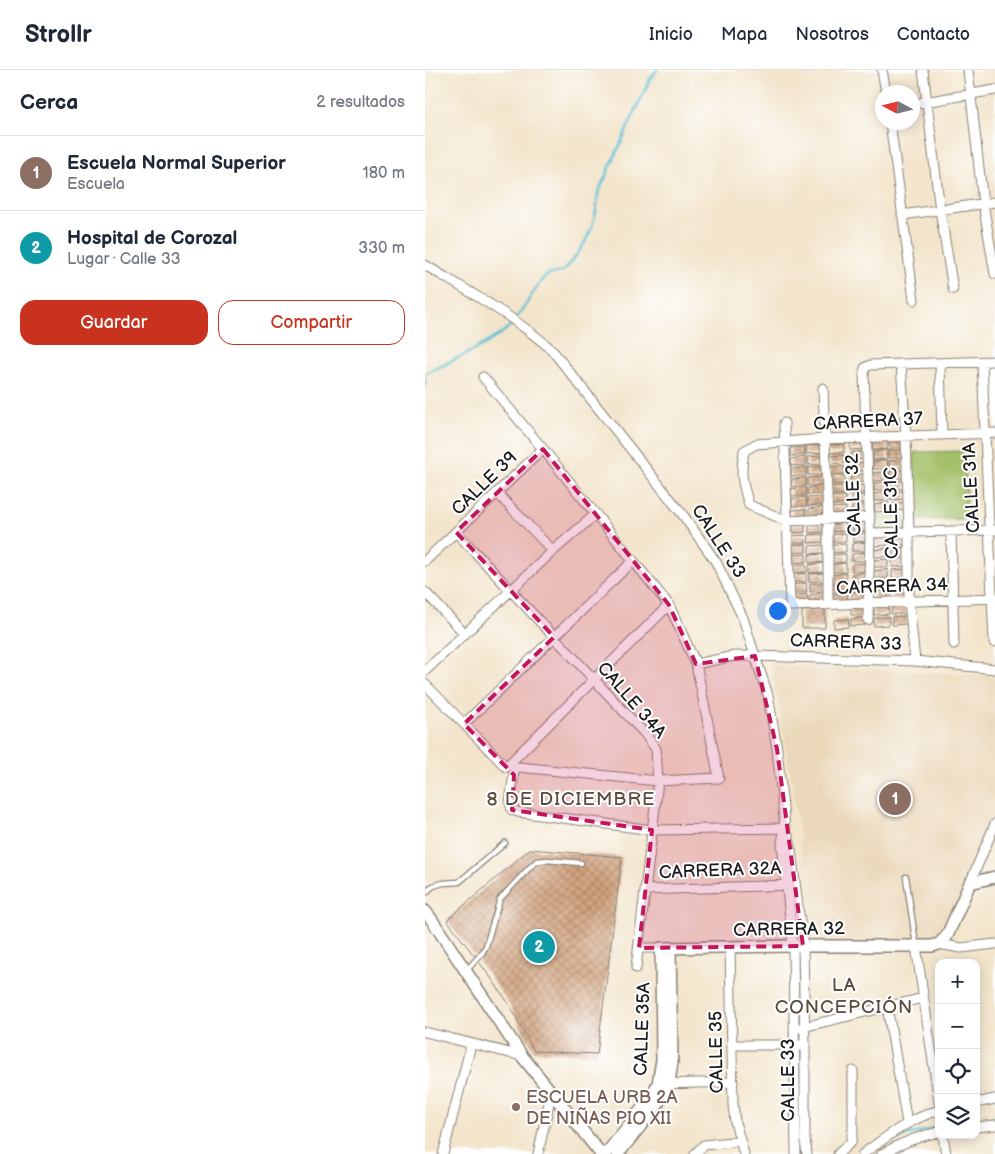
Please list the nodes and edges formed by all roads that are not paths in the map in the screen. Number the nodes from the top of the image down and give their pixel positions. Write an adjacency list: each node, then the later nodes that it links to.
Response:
1 (882, 70): 4 (street)
2 (923, 70): 7 (street)
3 (968, 70): 6 (street)
4 (885, 85)
5 (995, 90): 6 (street)
6 (971, 94): 7 (street); 11 (street)
7 (927, 101): 8 (street); 12 (street)
8 (920, 102)
9 (891, 130): 13 (street)
10 (995, 202): 11 (street)
11 (983, 203): 12 (street); 15 (street)
12 (940, 210): 13 (street); 16 (street)
13 (902, 215): 17 (street)
14 (425, 265): 60 (street, CALLE 33)
15 (995, 274)
16 (953, 288)
17 (914, 300)
18 (995, 361): 19 (street)
19 (982, 362): 21 (street); 25 (street, CALLE 31A)
20 (901, 364): 21 (street); 28 (street, CALLE 31C); 29 (street, CALLE 32)
21 (940, 364): 27 (street)
22 (483, 378): 32 (street)
23 (823, 388): 30 (street)
24 (784, 423): 31 (street)
25 (985, 433): 26 (street, CARRERA 37); 27 (street, CARRERA 37); 34 (street, CALLE 31A)
26 (995, 433)
27 (942, 434): 28 (street, CARRERA 37)
28 (906, 436): 29 (street, CARRERA 37); 43 (street, CALLE 31C)
29 (867, 437): 30 (street, CARRERA 37); 36 (street, CALLE 32)
30 (824, 439): 31 (street, CARRERA 37); 37 (street)
31 (785, 442): 38 (street); 38 (street, CARRERA 37)
32 (543, 449): 33 (street, CALLE 39); 35 (street)
33 (497, 493): 40 (street, CALLE 39); 44 (street)
34 (992, 505): 39 (street, CALLE 31A)
35 (596, 514): 44 (street); 46 (street)
36 (870, 517): 37 (street); 42 (street, CALLE 32)
37 (828, 520): 38 (street); 53 (street)
38 (787, 522): 53 (street, CARRERA 34)
39 (992, 531): 41 (street); 49 (street, CALLE 31A)
40 (456, 532): 45 (street, CALLE 39); 47 (street, CALLE 34A)
41 (951, 532): 43 (street); 50 (street)
42 (870, 533): 43 (street); 52 (street, CALLE 32)
43 (909, 533): 51 (street, CALLE 31C)
44 (553, 552): 47 (street)
45 (425, 561)
46 (633, 561): 54 (street); 57 (street)
47 (511, 591): 56 (street); 57 (street, CALLE 34A)
48 (425, 592): 56 (street)
49 (993, 598): 50 (street, CARRERA 34); 58 (street, CALLE 31A)
50 (953, 600): 51 (street, CARRERA 34); 59 (street)
51 (909, 602): 52 (street, CARRERA 34); 61 (street, CALLE 31C)
52 (869, 603): 53 (street, CARRERA 34); 55 (street, CALLE 32)
53 (828, 604)
54 (669, 605): 62 (street); 65 (street)
55 (868, 620)
56 (465, 634): 64 (street)
57 (554, 637): 65 (street, CALLE 34A); 67 (street)
58 (994, 642)
59 (954, 644)
60 (755, 656): 61 (street, CARRERA 33); 62 (street, CARRERA 33); 70 (street, CALLE 33)
61 (915, 661): 63 (street, CARRERA 33)
62 (696, 664): 68 (street)
63 (995, 669)
64 (425, 670)
65 (594, 679): 67 (street); 68 (street, CALLE 34A)
66 (425, 684): 67 (street)
67 (464, 724)
68 (659, 781): 71 (street, CALLE 34A); 71 (street)
69 (995, 824): 76 (street)
70 (785, 828): 71 (street); 77 (street, CALLE 33); 78 (street, CALLE 33)
71 (652, 830): 79 (street, CALLE 34A)
72 (505, 843): 80 (lane)
73 (581, 863): 90 (lane)
74 (906, 877): 85 (lane)
75 (995, 877): 76 (street)
76 (970, 883): 82 (street)
77 (796, 885): 78 (street, CARRERA 32A); 84 (street, CALLE 33)
78 (786, 886): 79 (street, CARRERA 32A); 84 (street, CALLE 33)
79 (645, 890): 86 (street, CALLE 34A)
80 (425, 893)
81 (427, 920): 90 (street)
82 (939, 944): 83 (street, CARRERA 32); 85 (street, CARRERA 32)
83 (995, 944)
84 (798, 946): 85 (street, CARRERA 32); 88 (street, CARRERA 32); 93 (street, CALLE 33); 94 (street, CALLE 33)
85 (916, 946): 91 (street)
86 (639, 948): 87 (street, CARRERA 32); 89 (street, CALLE 34A)
87 (665, 948): 88 (street, CARRERA 32); 103 (street, CALLE 35A)
88 (730, 948): 97 (street, CALLE 35)
89 (636, 968)
90 (466, 971): 100 (street)
91 (923, 998): 92 (street); 105 (street)
92 (887, 1006): 93 (street); 109 (street)
93 (805, 1027): 94 (street); 99 (street, CALLE 33)
94 (794, 1028): 98 (street, CALLE 33)
95 (425, 1032): 96 (street)
96 (471, 1045): 100 (street); 116 (street)
97 (732, 1045): 98 (street); 102 (street, CALLE 35)
98 (794, 1045): 99 (street); 123 (street, CALLE 33)
99 (805, 1045): 124 (street, CALLE 33)
100 (522, 1056): 104 (street)
101 (853, 1071): 125 (street)
102 (733, 1082): 103 (street); 114 (street, CALLE 35)
103 (664, 1084): 119 (street, CALLE 35A); 120 (street, CALLE 35A)
104 (551, 1094): 117 (street); 118 (street)
105 (938, 1094)
106 (995, 1099): 107 (street)
107 (980, 1102)
108 (935, 1111): 109 (street)
109 (907, 1122): 126 (street)
110 (995, 1125): 111 (street)
111 (980, 1127)
112 (935, 1133): 115 (street)
113 (944, 1139): 127 (street)
114 (740, 1142): 121 (street); 122 (street, CALLE 35)
115 (886, 1153)
116 (443, 1154)
117 (538, 1154)
118 (601, 1154)
119 (606, 1154)
120 (618, 1154)
121 (695, 1154)
122 (744, 1154)
123 (797, 1154)
124 (807, 1154)
125 (838, 1154)
126 (863, 1154)
127 (946, 1154)

